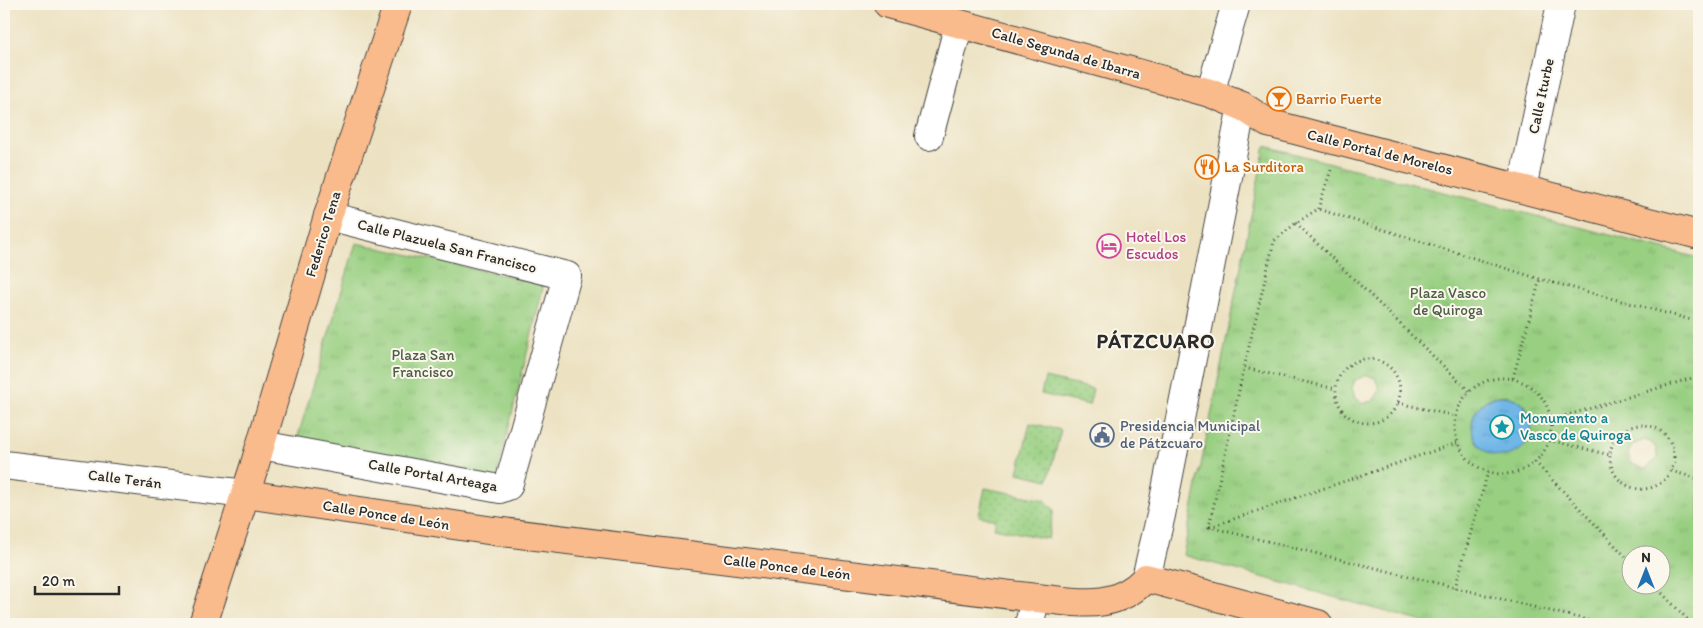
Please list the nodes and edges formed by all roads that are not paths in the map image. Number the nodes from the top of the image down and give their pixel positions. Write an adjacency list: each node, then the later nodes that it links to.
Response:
1 (398, 4): 10 (main road, Federico Tena)
2 (888, 4): 5 (main road, Calle Segunda de Ibarra)
3 (1236, 4): 6 (street)
4 (1561, 4): 9 (street, Calle Iturbe)
5 (959, 24): 6 (main road, Calle Segunda de Ibarra); 8 (street)
6 (1210, 93): 7 (main road, Calle Segunda de Ibarra)
7 (1242, 106): 9 (main road, Calle Portal de Morelos); 16 (street)
8 (929, 136)
9 (1522, 188): 11 (main road, Calle Portal de Morelos)
10 (328, 216): 12 (street, Calle Plazuela San Francisco); 13 (main road, Federico Tena)
11 (1699, 235)
12 (567, 276): 13 (street, Calle Portal Arteaga)
13 (257, 456): 15 (main road, Federico Tena)
14 (4, 465): 15 (street, Calle Terán)
15 (246, 494): 17 (main road, Calle Ponce de León); 18 (main road, Federico Tena)
16 (1146, 578): 17 (main road, Calle Ponce de León); 20 (main road)
17 (1036, 598): 19 (street)
18 (203, 624)
19 (1029, 624)
20 (1318, 624)

